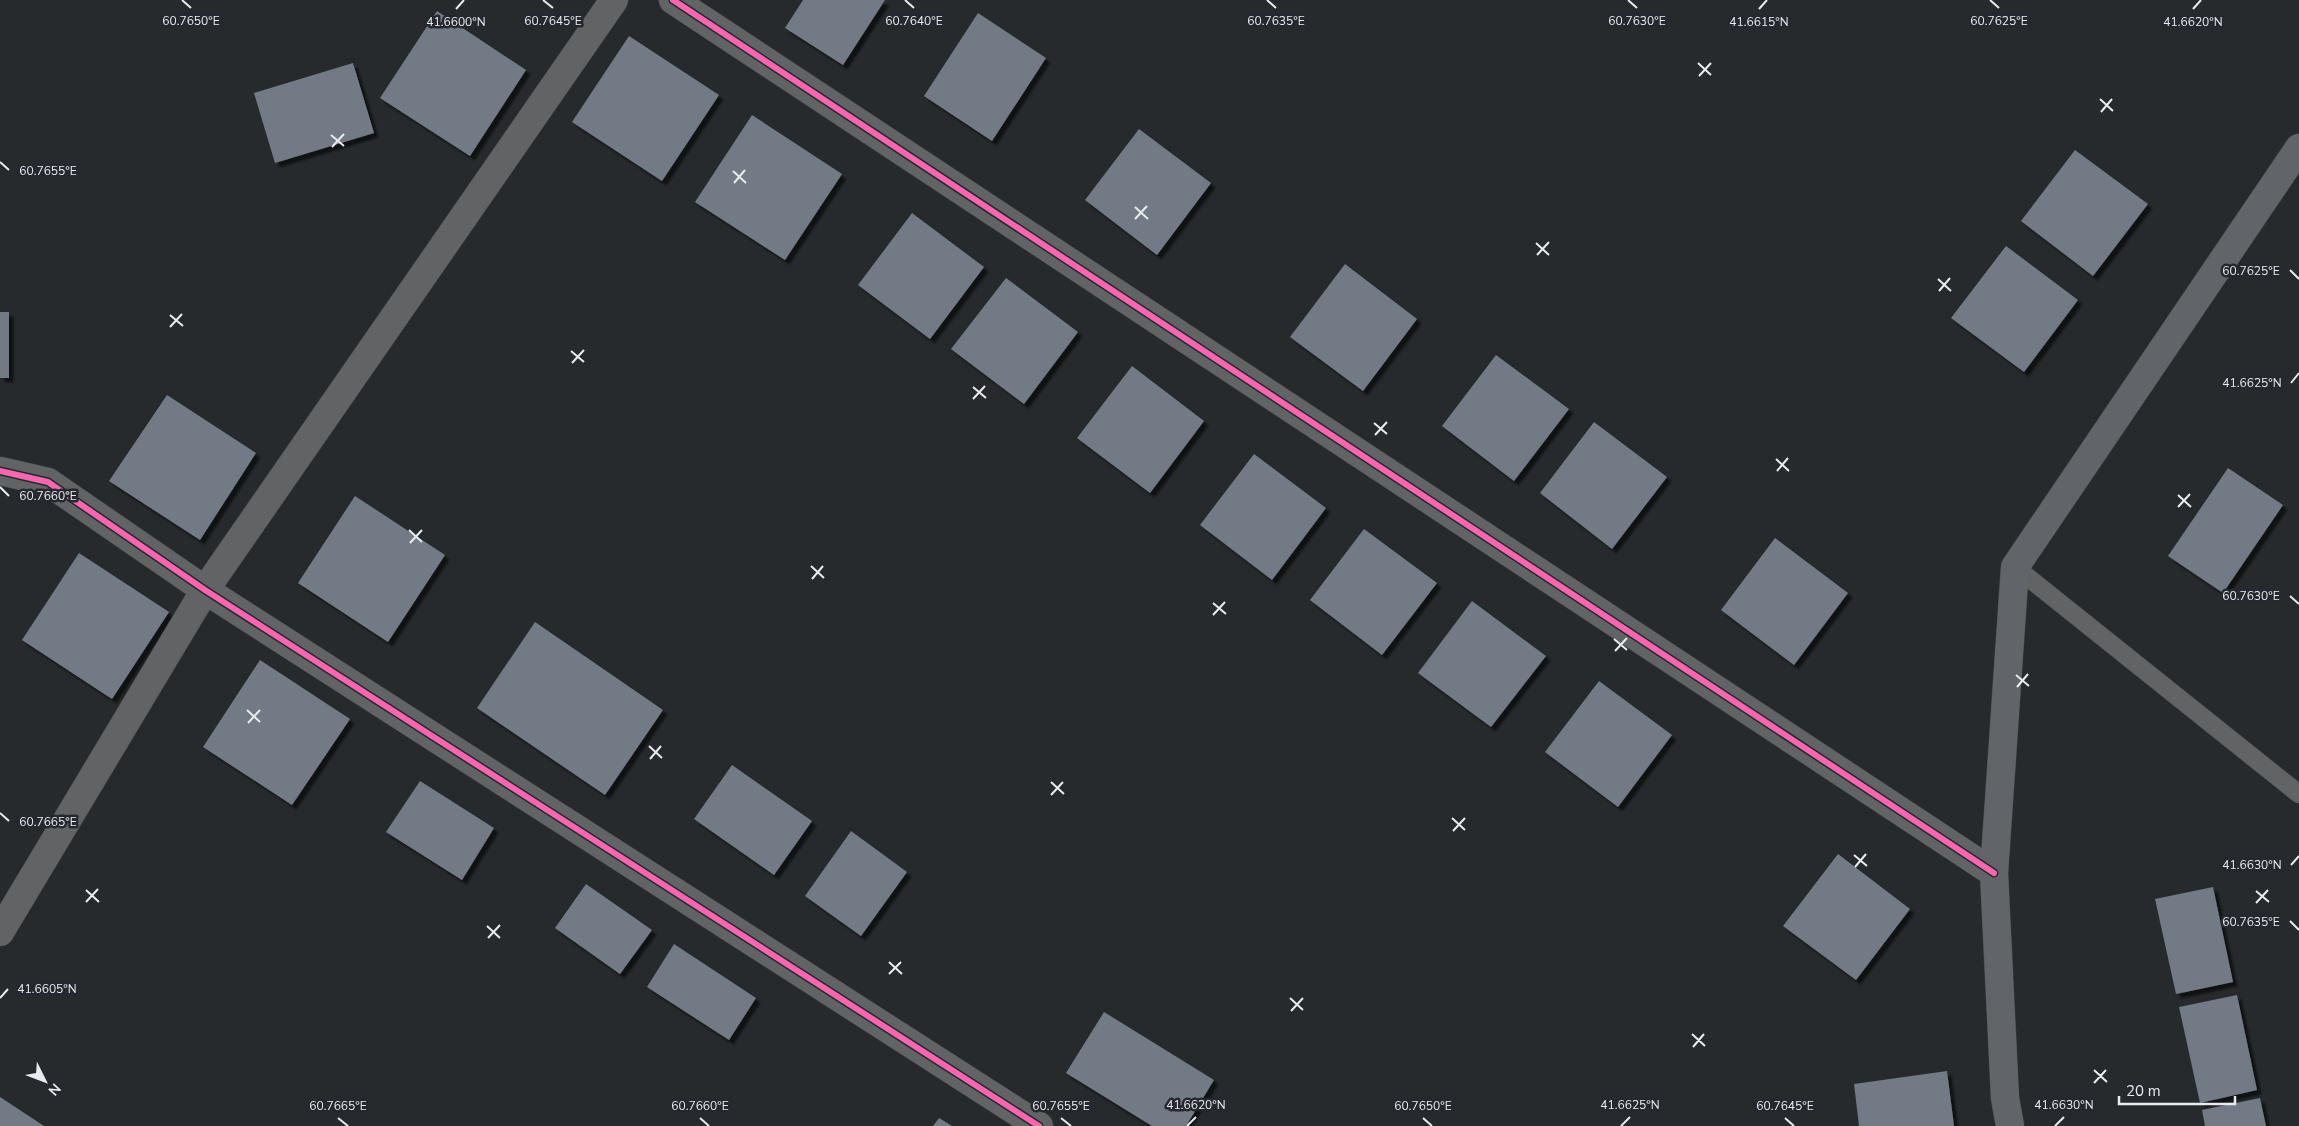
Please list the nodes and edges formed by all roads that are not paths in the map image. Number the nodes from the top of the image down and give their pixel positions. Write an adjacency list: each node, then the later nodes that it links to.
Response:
1 (614, 0): 6 (street)
2 (674, 0): 8 (street)
3 (2299, 148): 5 (street)
4 (0, 471): 6 (street)
5 (2015, 567): 7 (lane); 8 (street)
6 (205, 590): 9 (street); 10 (street)
7 (2299, 794)
8 (1994, 873): 11 (street)
9 (0, 932)
10 (1039, 1126)
11 (2010, 1126)

